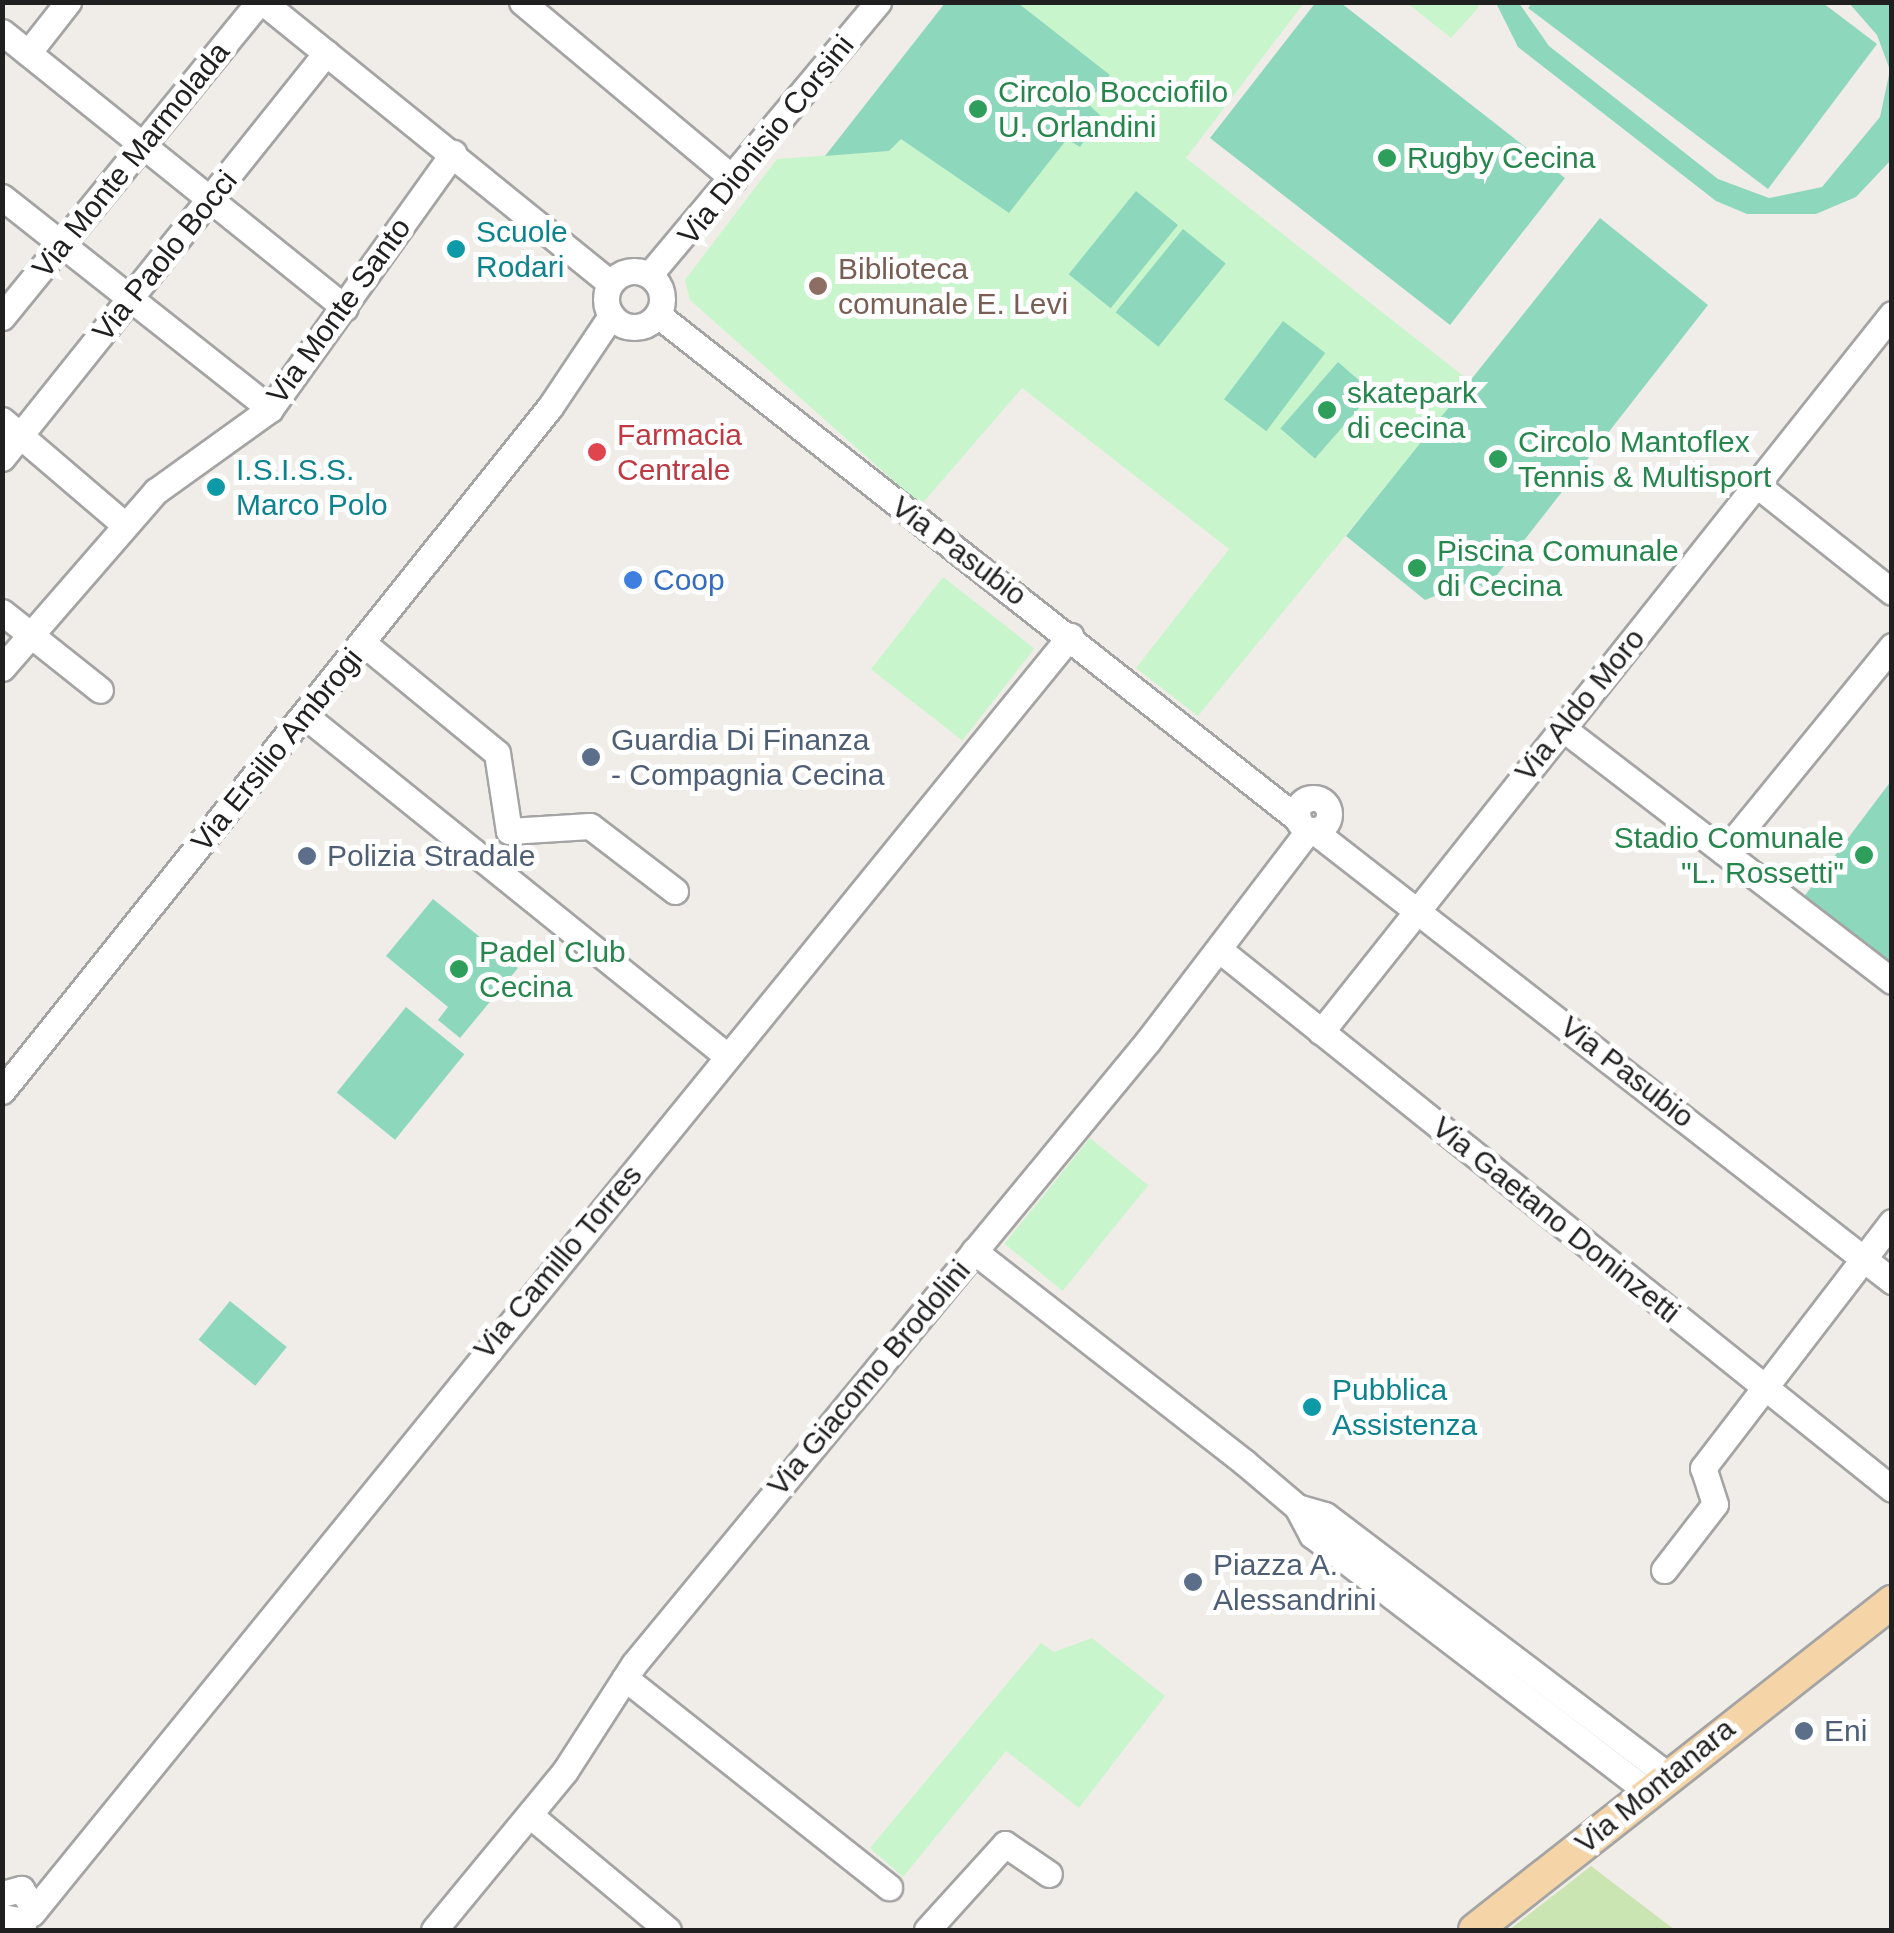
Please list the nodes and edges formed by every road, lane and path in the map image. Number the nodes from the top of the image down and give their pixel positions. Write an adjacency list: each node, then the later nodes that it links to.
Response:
1 (68, 2): 6 (street)
2 (261, 2): 7 (street); 8 (street, Via Monte Marmolada)
3 (522, 2): 10 (street)
4 (878, 2): 10 (street, Via Dionisio Corsini)
5 (2, 32): 6 (street)
6 (28, 52): 8 (street)
7 (326, 53): 9 (street); 12 (street, Via Paolo Bocci)
8 (144, 147): 12 (street); 13 (street, Via Monte Marmolada)
9 (453, 154): 15 (street); 17 (street, Via Monte Santo)
10 (734, 179): 14 (street, Via Dionisio Corsini)
11 (2, 196): 13 (street)
12 (211, 200): 16 (street, Via Paolo Bocci); 17 (street)
13 (63, 246): 16 (street); 20 (street, Via Monte Marmolada)
14 (650, 274): 15 (street); 19 (street)
15 (610, 282): 21 (street)
16 (131, 299): 22 (street); 23 (street, Via Paolo Bocci)
17 (345, 308): 22 (street, Via Monte Santo)
18 (1892, 314): 25 (street, Via Aldo Moro)
19 (658, 316): 21 (street); 30 (street, Via Pasubio)
20 (2, 317)
21 (619, 322): 31 (street, Via Ersilio Ambrogi)
22 (270, 409): 26 (street, Via Monte Santo)
23 (11, 429): 24 (street, Via Paolo Bocci); 26 (street)
24 (2, 458)
25 (1757, 485): 27 (street); 36 (street, Via Aldo Moro)
26 (126, 526): 29 (street, Via Monte Santo)
27 (1892, 592)
28 (2, 612): 29 (street)
29 (31, 635): 33 (street, Via Monte Santo); 34 (street)
30 (1070, 636): 37 (street, Via Pasubio); 44 (street, Via Camillo Torres)
31 (363, 643): 35 (street, Via Ersilio Ambrogi); 39 (street)
32 (1892, 646): 38 (street)
33 (2, 668)
34 (100, 690)
35 (304, 715): 44 (street); 45 (street, Via Ersilio Ambrogi)
36 (1562, 726): 38 (street); 40 (street, Via Aldo Moro)
37 (1312, 817): 40 (street, Via Pasubio); 41 (street, Via Giacomo Brodolini)
38 (1724, 852): 42 (street)
39 (675, 891)
40 (1418, 907): 43 (street, Via Aldo Moro); 48 (street, Via Pasubio)
41 (1220, 951): 43 (street, Via Gaetano Doninzetti); 47 (street, Via Giacomo Brodolini)
42 (1892, 981)
43 (1320, 1032): 50 (street, Via Gaetano Doninzetti)
44 (727, 1056): 61 (street, Via Camillo Torres)
45 (2, 1091)
46 (1892, 1222): 48 (street)
47 (974, 1251): 56 (street, Via Giacomo Brodolini); 57 (street)
48 (1863, 1259): 49 (street, Via Pasubio); 50 (street)
49 (1892, 1281)
50 (1766, 1388): 51 (street, Via Gaetano Doninzetti); 52 (street)
51 (1892, 1490)
52 (1664, 1570)
53 (1892, 1580): 55 (main road, Via Montanara)
54 (1892, 1602): 55 (main road, Via Montanara)
55 (1835, 1642): 57 (main road, Via Montanara)
56 (625, 1678): 58 (street, Via Giacomo Brodolini); 60 (street)
57 (1659, 1784): 65 (main road, Via Montanara)
58 (531, 1816): 62 (street, Via Giacomo Brodolini); 63 (street)
59 (1049, 1874): 64 (street)
60 (889, 1887)
61 (19, 1903)
62 (434, 1930)
63 (668, 1930)
64 (928, 1930)
65 (1476, 1930)

